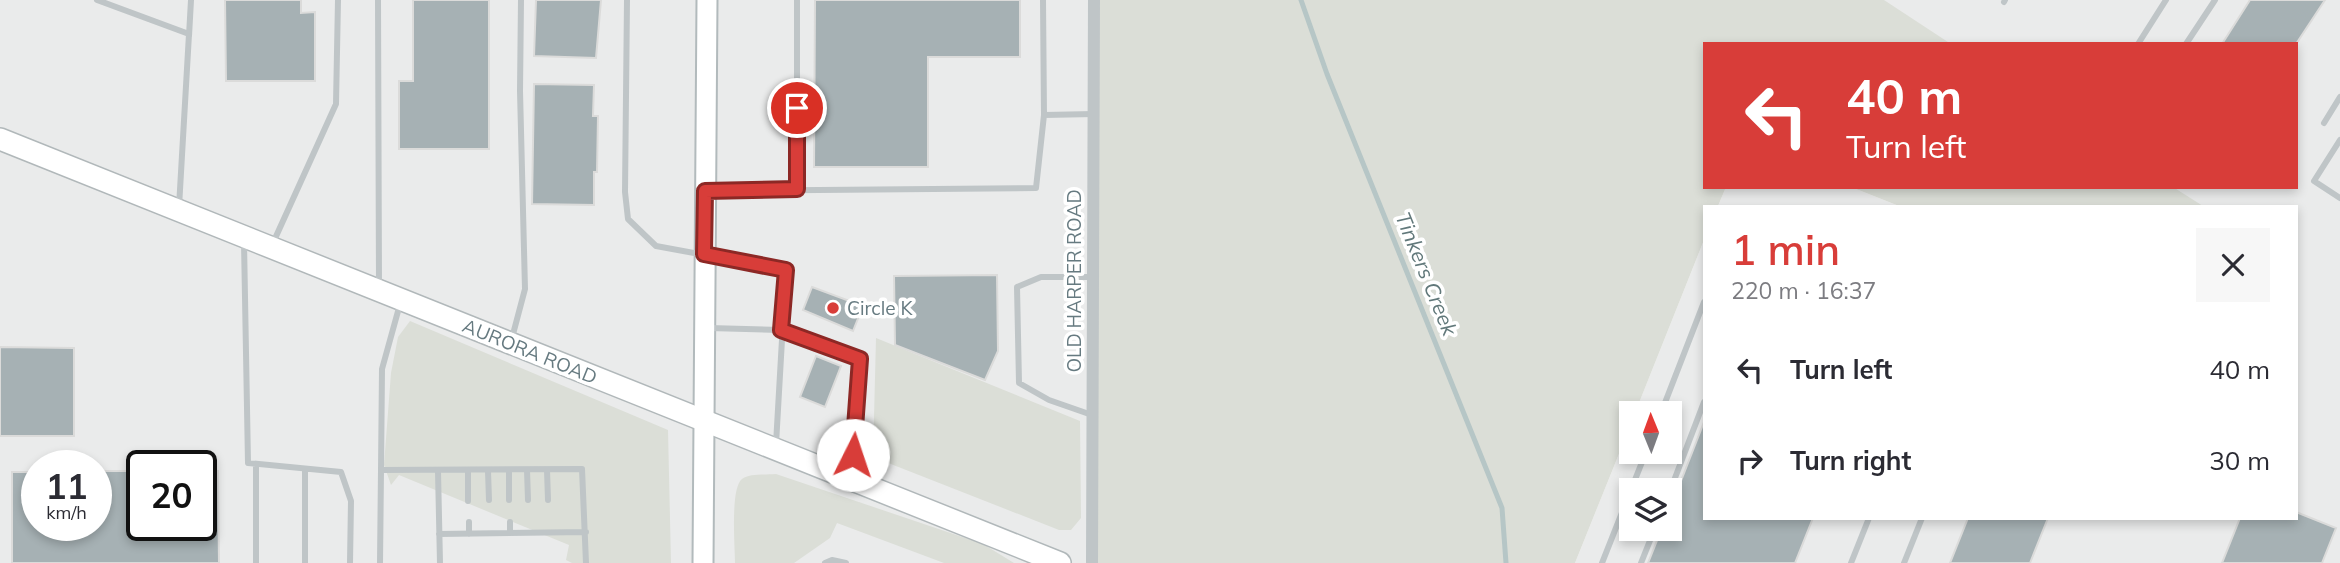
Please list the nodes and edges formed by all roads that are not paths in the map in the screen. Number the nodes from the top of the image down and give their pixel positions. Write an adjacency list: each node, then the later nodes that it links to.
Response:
1 (97, 0): 13 (lane)
2 (191, 0): 13 (lane)
3 (338, 0): 27 (lane)
4 (378, 0): 30 (lane)
5 (521, 0): 35 (lane)
6 (627, 0): 28 (lane)
7 (707, 0): 23 (street)
8 (797, 0): 22 (lane)
9 (1043, 0): 18 (lane)
10 (1094, 0): 17 (street, OLD HARPER ROAD)
11 (2166, 0): 14 (lane)
12 (2215, 0): 15 (lane)
13 (189, 37): 25 (lane)
14 (2139, 42)
15 (2187, 42)
16 (2340, 97): 19 (lane)
17 (1094, 114): 18 (lane); 29 (street, OLD HARPER ROAD)
18 (1044, 115): 22 (lane)
19 (2324, 123)
20 (0, 139): 25 (main road, AURORA ROAD)
21 (2340, 140): 24 (lane)
22 (797, 189): 23 (lane)
23 (705, 191): 28 (street)
24 (2340, 198)
25 (179, 211): 26 (main road, AURORA ROAD)
26 (244, 236): 27 (main road, AURORA ROAD); 41 (lane)
27 (271, 248): 30 (main road, AURORA ROAD)
28 (704, 254): 33 (street); 34 (lane)
29 (1093, 277): 38 (street, OLD HARPER ROAD); 38 (lane)
30 (379, 290): 31 (main road, AURORA ROAD)
31 (401, 299): 35 (main road, AURORA ROAD); 44 (lane)
32 (1703, 305): 36 (lane)
33 (704, 328): 34 (lane); 39 (street)
34 (781, 330): 40 (lane); 52 (lane)
35 (510, 343): 39 (main road, AURORA ROAD)
36 (1666, 401)
37 (1703, 405): 51 (lane)
38 (1093, 415): 83 (street, OLD HARPER ROAD)
39 (703, 420): 40 (main road, AURORA ROAD); 79 (street)
40 (776, 449): 52 (main road, AURORA ROAD)
41 (256, 464): 43 (lane); 73 (lane)
42 (1641, 464): 84 (lane)
43 (305, 469): 74 (lane); 75 (lane)
44 (381, 470): 49 (lane); 76 (lane)
45 (468, 470): 49 (lane); 50 (lane); 57 (lane)
46 (509, 470): 47 (lane); 50 (lane); 54 (lane)
47 (527, 470): 48 (lane); 55 (lane)
48 (547, 470): 56 (lane); 65 (lane)
49 (438, 471): 68 (lane)
50 (488, 471): 53 (lane)
51 (1675, 478)
52 (851, 479): 82 (main road, AURORA ROAD)
53 (489, 500)
54 (509, 500)
55 (528, 500)
56 (548, 500)
57 (468, 501)
58 (1868, 520): 86 (lane)
59 (1921, 520): 87 (lane)
60 (469, 522): 69 (lane)
61 (510, 522): 71 (lane)
62 (490, 523): 70 (lane)
63 (529, 523): 66 (lane)
64 (549, 523): 67 (lane)
65 (586, 532): 67 (lane); 78 (lane)
66 (529, 533): 67 (lane); 71 (lane)
67 (549, 533)
68 (439, 534): 69 (lane); 77 (lane)
69 (469, 534): 70 (lane)
70 (490, 534): 71 (lane)
71 (510, 534)
72 (1650, 541): 85 (lane)
73 (256, 563)
74 (305, 563)
75 (350, 563)
76 (380, 563)
77 (440, 563)
78 (586, 563)
79 (703, 563)
80 (825, 563): 81 (lane)
81 (846, 563)
82 (1060, 563)
83 (1092, 563)
84 (1602, 563)
85 (1642, 563)
86 (1852, 563)
87 (1904, 563)

